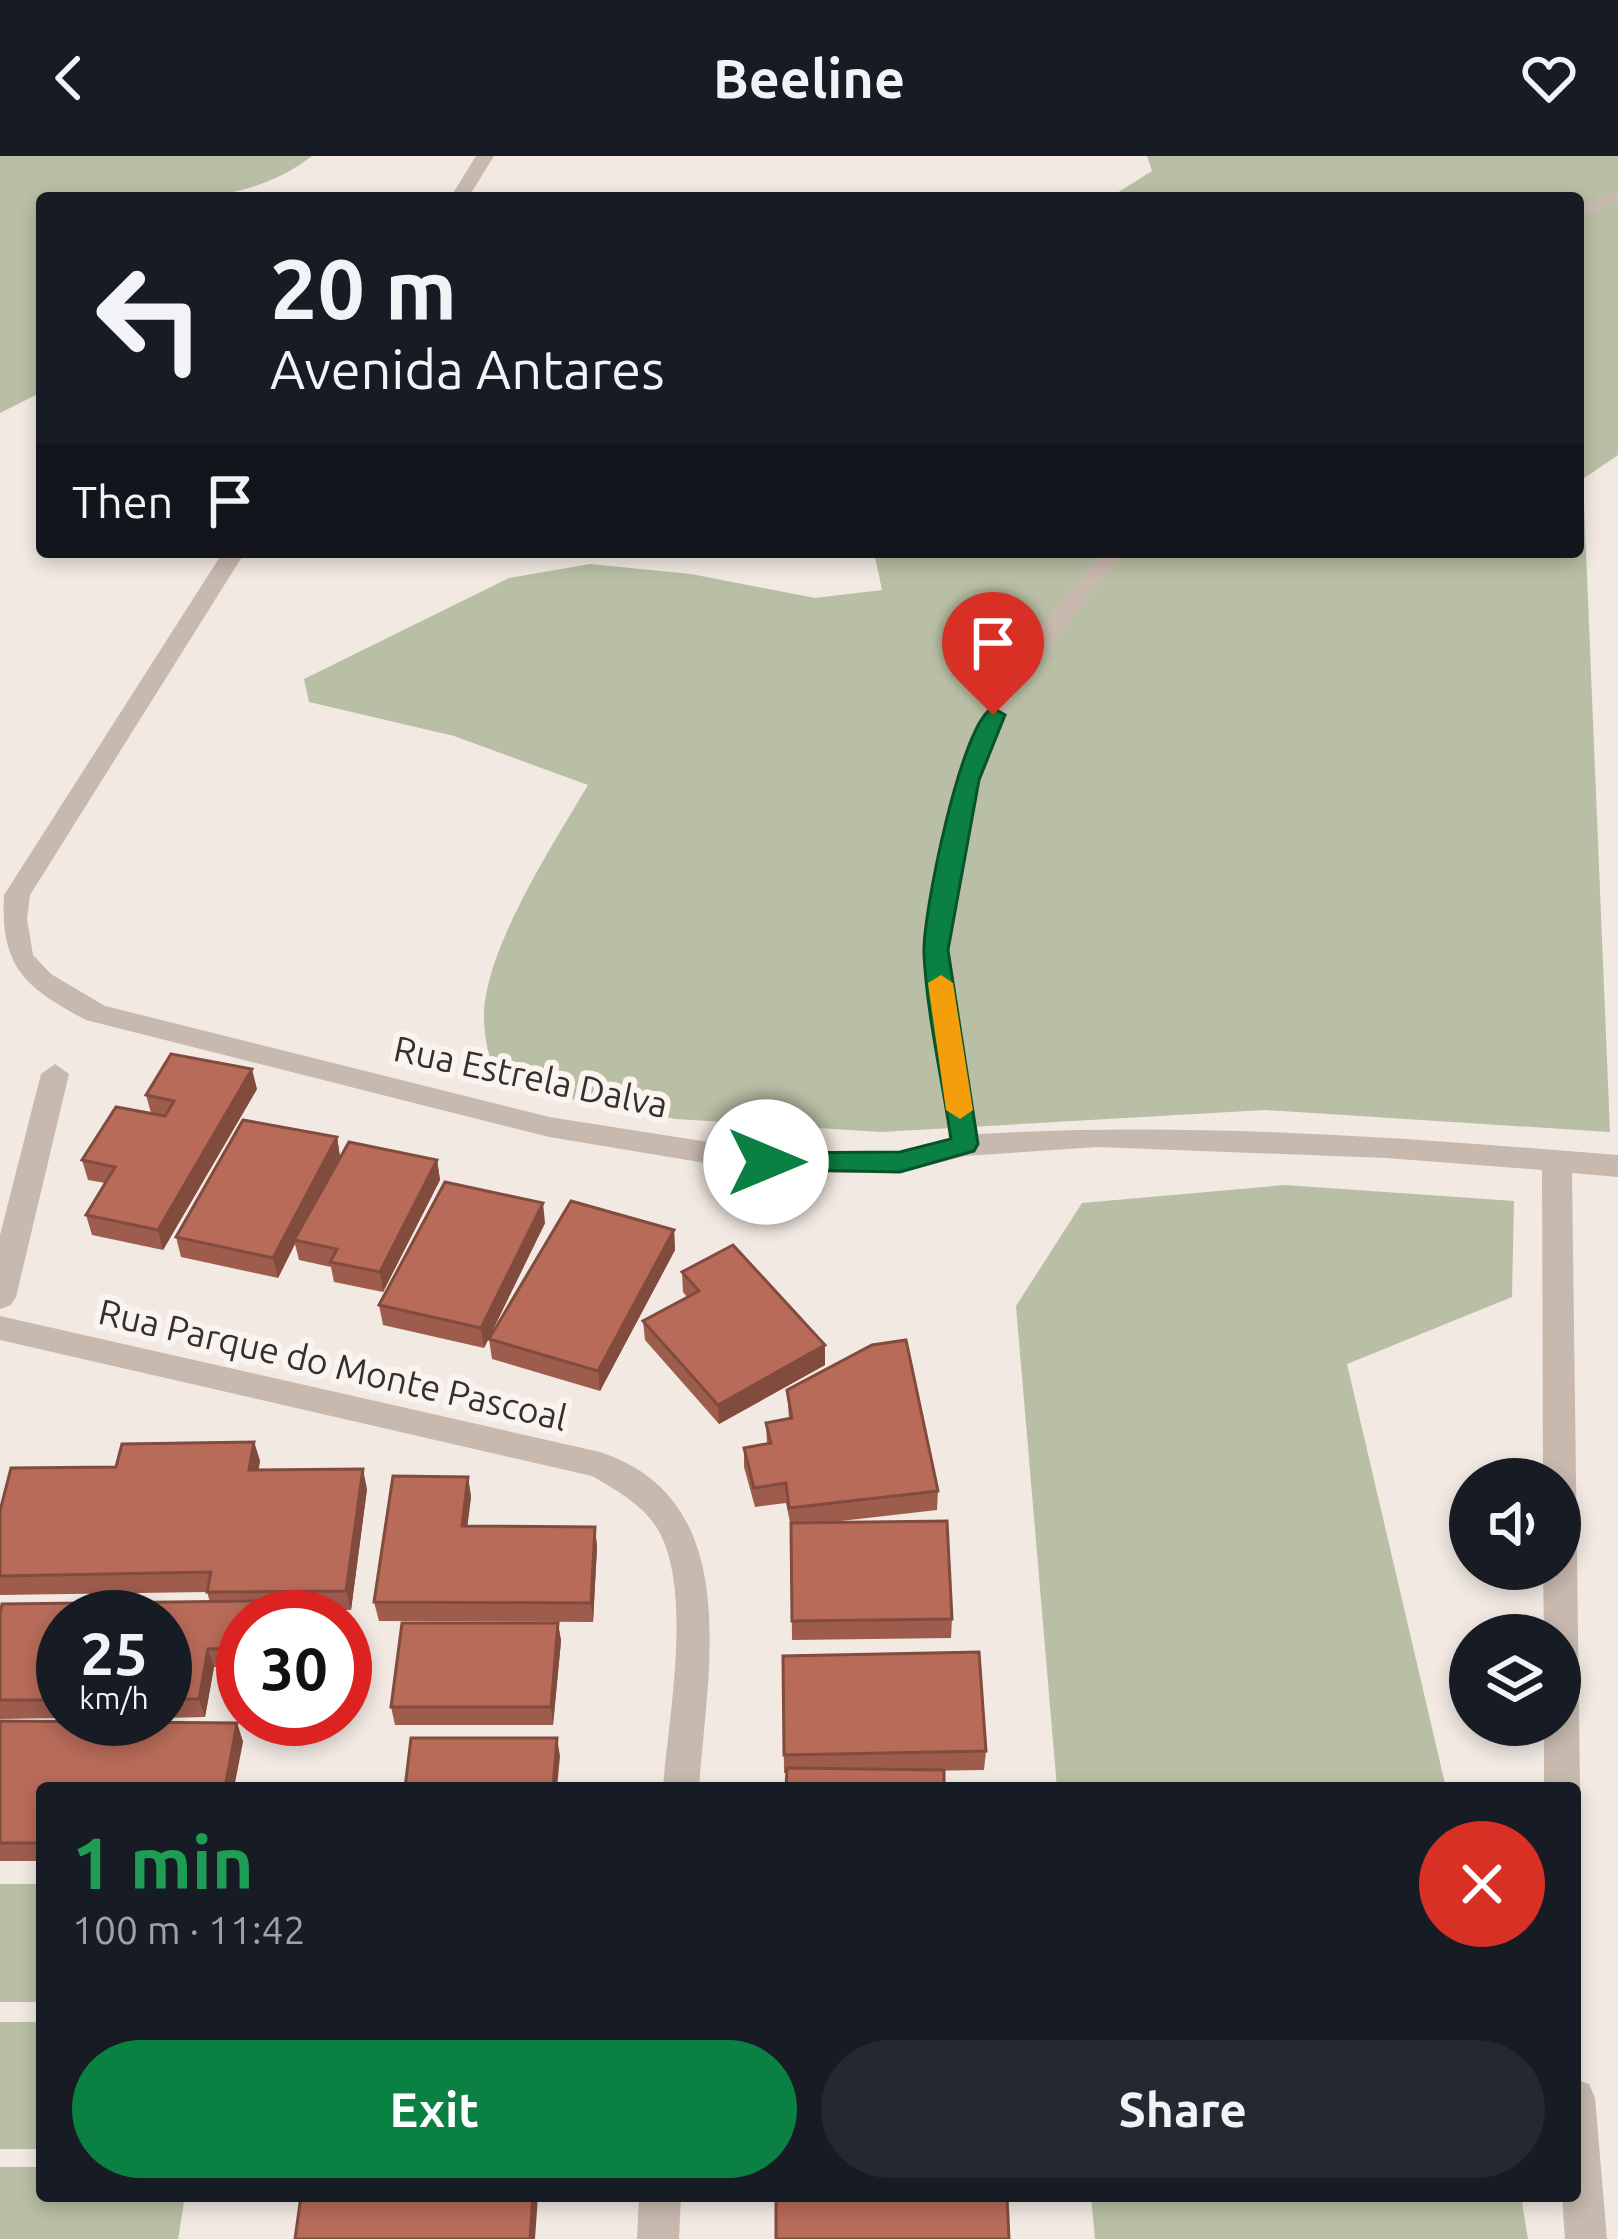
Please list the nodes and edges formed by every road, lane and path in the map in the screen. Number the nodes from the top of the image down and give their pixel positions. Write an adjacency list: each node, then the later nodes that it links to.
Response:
1 (485, 156): 2 (street)
2 (462, 192)
3 (1618, 196): 4 (street)
4 (1584, 210)
5 (230, 558): 8 (street, Rua Estrela Dalva)
6 (1109, 558): 8 (street)
7 (56, 1074): 11 (street)
8 (965, 1144): 9 (street, Rua Estrela Dalva)
9 (1557, 1157): 10 (street, Rua Estrela Dalva); 13 (street)
10 (1618, 1166)
11 (0, 1297)
12 (0, 1328): 15 (street, Rua Parque do Monte Pascoal)
13 (1560, 1458)
14 (1561, 1590): 16 (street)
15 (682, 1782)
16 (1562, 1782)
17 (1581, 2175): 20 (street)
18 (661, 2202): 19 (street)
19 (658, 2239)
20 (1586, 2239)

